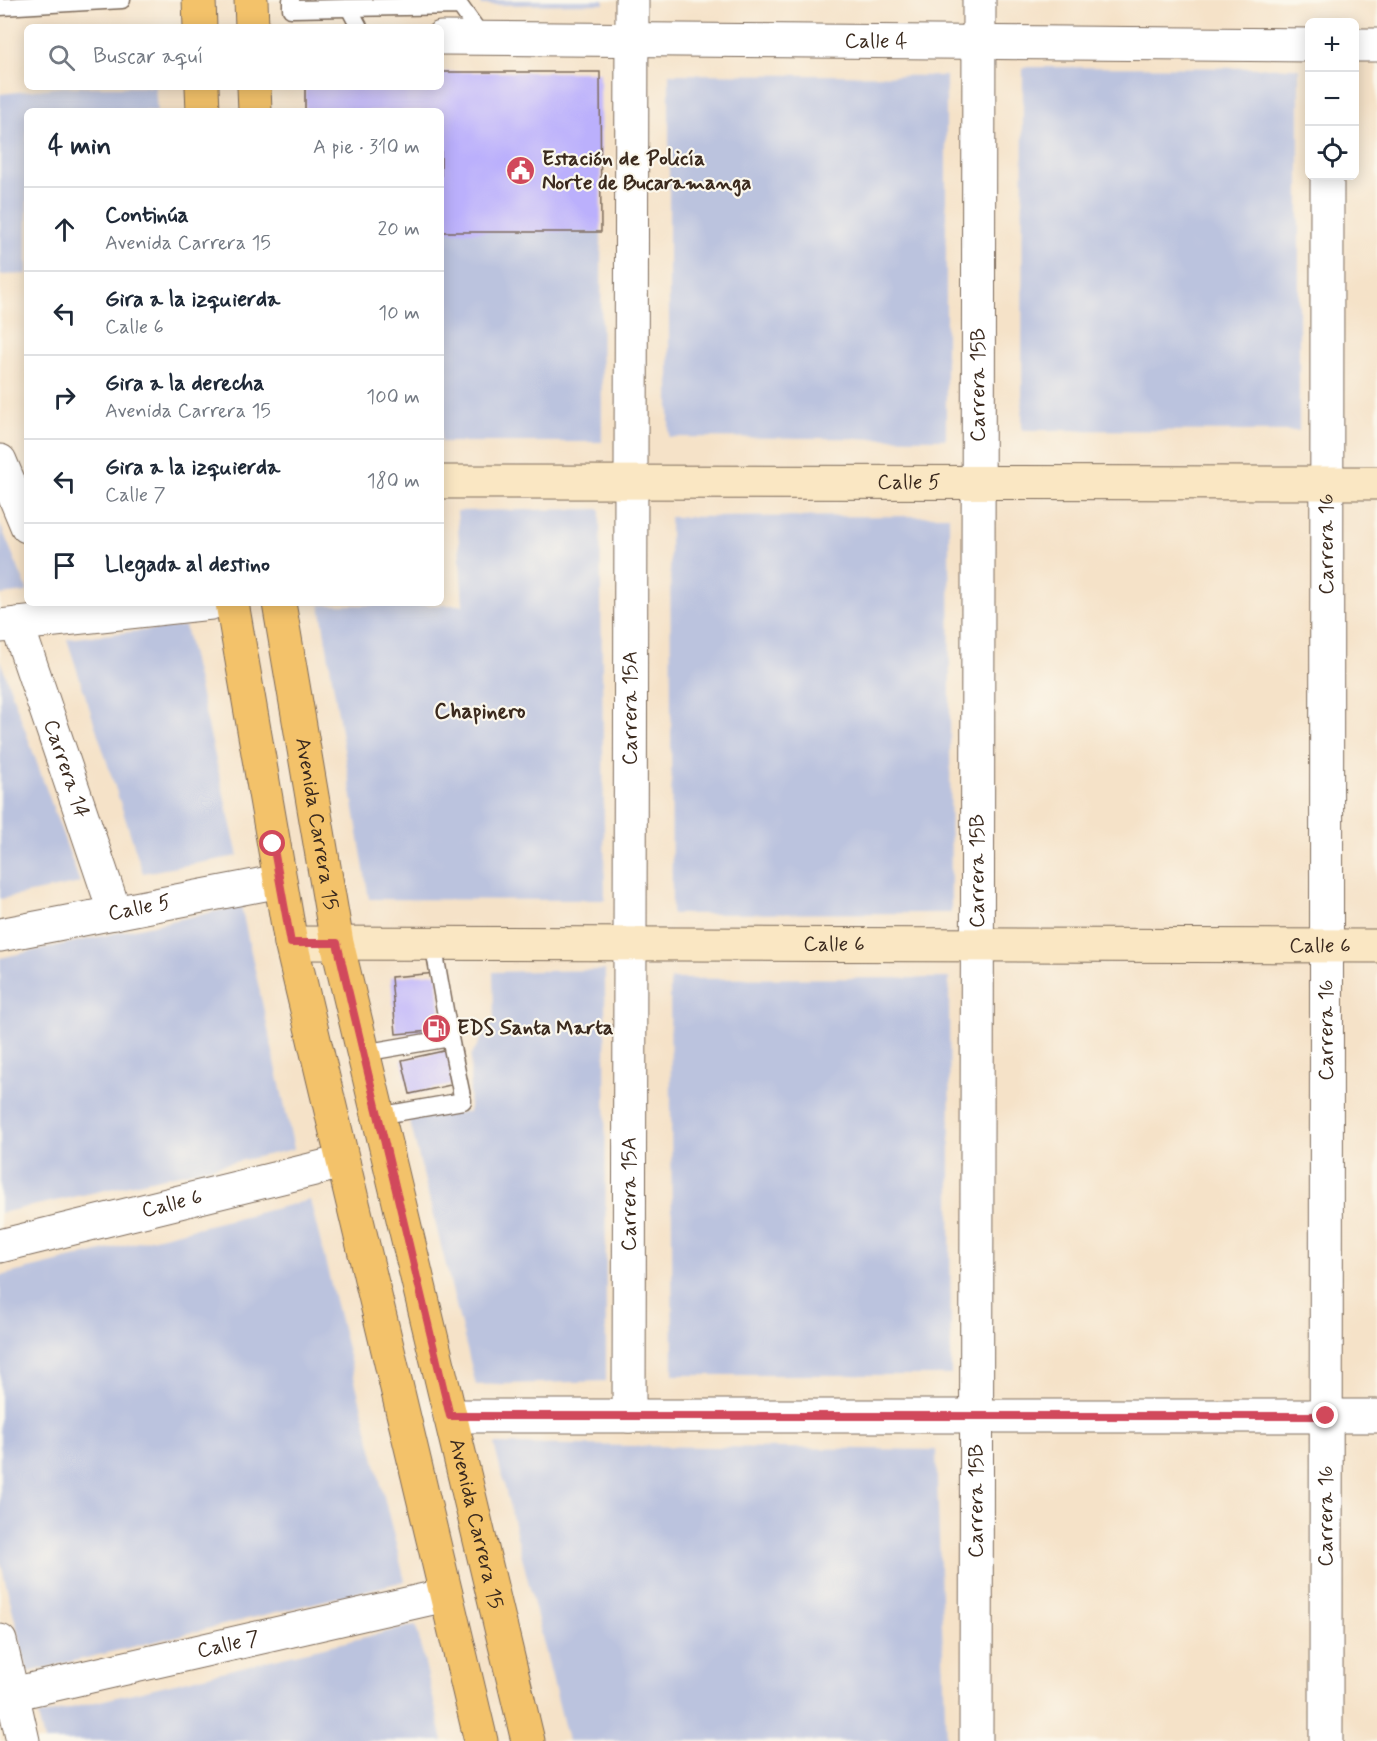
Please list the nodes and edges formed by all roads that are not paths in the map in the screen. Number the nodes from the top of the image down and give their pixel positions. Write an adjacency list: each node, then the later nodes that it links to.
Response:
1 (111, 0): 2 (lane); 8 (lane)
2 (122, 0)
3 (199, 0): 10 (main road)
4 (251, 0): 11 (main road)
5 (291, 0): 9 (lane)
6 (633, 0): 15 (street, Carrera 15A)
7 (979, 0): 16 (street, Carrera 15B)
8 (1, 5)
9 (349, 8): 12 (lane); 14 (lane)
10 (200, 24)
11 (252, 24)
12 (357, 24)
13 (444, 38): 14 (street, Calle 4)
14 (483, 38): 15 (street, Calle 4)
15 (632, 40): 16 (street, Calle 4); 27 (street, Carrera 15A)
16 (979, 42): 17 (street, Calle 4); 28 (street, Carrera 15B)
17 (1305, 45)
18 (1359, 45): 19 (street)
19 (1377, 45)
20 (202, 90): 22 (main road)
21 (254, 90): 23 (main road)
22 (203, 108)
23 (255, 108)
24 (1327, 180): 29 (street, Carrera 16)
25 (0, 461): 31 (street)
26 (444, 482): 27 (street, Calle 5)
27 (632, 482): 28 (street, Calle 5); 40 (street, Carrera 15A)
28 (978, 483): 29 (street, Calle 5); 44 (street, Carrera 15B)
29 (1327, 483): 30 (street, Calle 5); 45 (street, Carrera 16)
30 (1377, 483)
31 (24, 519)
32 (156, 606): 35 (street)
33 (233, 606): 37 (main road)
34 (280, 606): 42 (main road, Avenida Carrera 15)
35 (63, 611): 36 (street)
36 (9, 625): 38 (street, Carrera 14)
37 (280, 881): 38 (street, Calle 5); 41 (main road)
38 (115, 913): 39 (street, Calle 5)
39 (0, 935)
40 (631, 942): 43 (street, Calle 6); 44 (street, Calle 6); 53 (street, Carrera 15A)
41 (291, 943): 42 (street, Calle 6); 50 (main road)
42 (337, 943): 43 (street, Calle 6); 48 (main road, Avenida Carrera 15)
43 (433, 943): 47 (lane)
44 (977, 946): 45 (street, Calle 6); 54 (street, Carrera 15B)
45 (1327, 946): 46 (street, Calle 6); 55 (street, Carrera 16)
46 (1377, 946)
47 (450, 1038): 48 (lane); 49 (lane)
48 (363, 1053): 49 (main road, Avenida Carrera 15)
49 (378, 1116): 52 (main road, Avenida Carrera 15)
50 (343, 1162): 51 (street, Calle 6); 57 (main road)
51 (0, 1246)
52 (450, 1416): 53 (street); 62 (main road, Avenida Carrera 15)
53 (629, 1416): 54 (street)
54 (976, 1416): 55 (street); 63 (street, Carrera 15B)
55 (1326, 1416): 56 (street); 64 (street, Carrera 16)
56 (1377, 1416)
57 (446, 1595): 59 (street, Calle 7); 61 (main road)
58 (0, 1641): 59 (street)
59 (12, 1694): 60 (street)
60 (23, 1741)
61 (481, 1741)
62 (528, 1741)
63 (976, 1741)
64 (1326, 1741)

